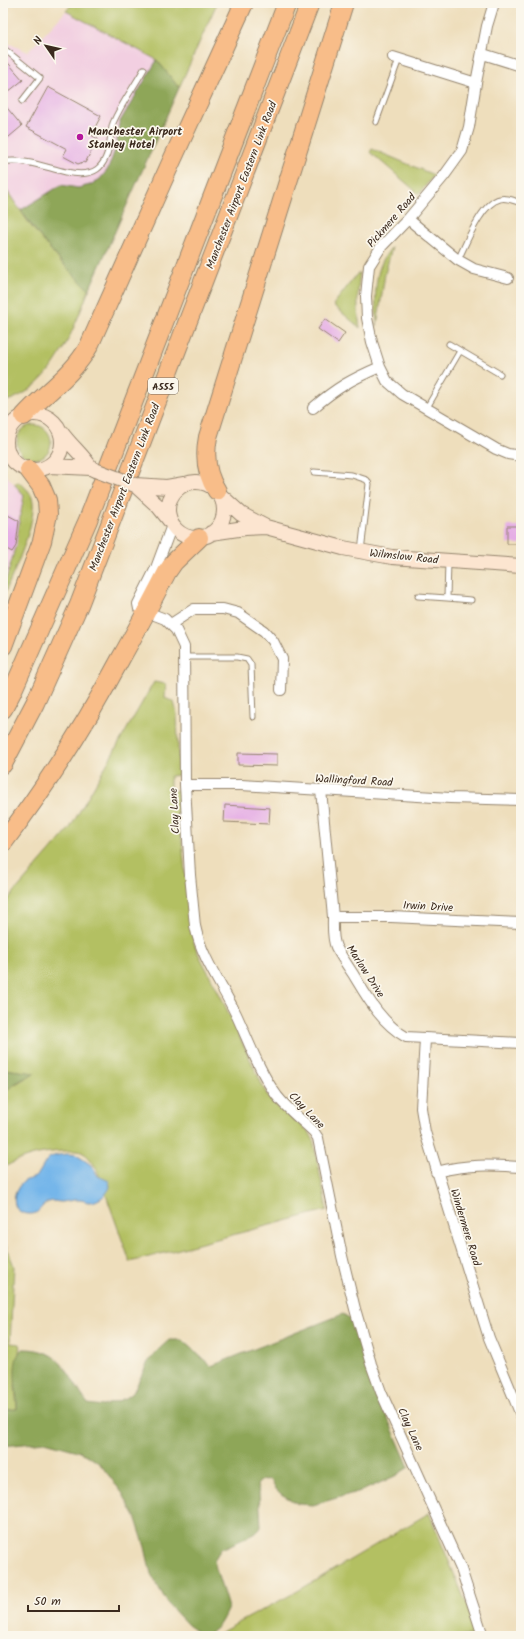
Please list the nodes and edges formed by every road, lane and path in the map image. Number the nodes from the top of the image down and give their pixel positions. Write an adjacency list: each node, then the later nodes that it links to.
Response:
1 (244, 3): 25 (highway)
2 (287, 3): 51 (highway, Manchester Airport Eastern Link Road / A555)
3 (310, 3): 53 (highway, Manchester Airport Eastern Link Road / A555)
4 (344, 3): 36 (highway)
5 (494, 3): 7 (street, Pickmere Road)
6 (3, 48): 12 (lane)
7 (483, 54): 9 (street); 11 (street, Pickmere Road)
8 (396, 58): 11 (street); 13 (lane)
9 (521, 66)
10 (144, 69): 14 (lane)
11 (476, 83): 16 (street, Pickmere Road)
12 (22, 101)
13 (376, 122)
14 (3, 162)
15 (521, 203): 17 (lane)
16 (408, 219): 17 (street); 21 (street, Pickmere Road)
17 (458, 260): 18 (street)
18 (508, 278)
19 (449, 344): 20 (lane)
20 (460, 351): 22 (lane); 24 (lane)
21 (380, 367): 23 (street); 24 (street, Pickmere Road)
22 (500, 374)
23 (313, 408)
24 (426, 409): 29 (street, Pickmere Road)
25 (22, 417): 26 (main road); 27 (main road); 28 (main road)
26 (3, 421)
27 (59, 430): 30 (main road); 31 (main road)
28 (7, 454): 32 (main road)
29 (521, 456)
30 (49, 466): 31 (main road); 32 (main road)
31 (93, 469): 35 (main road, bridge)
32 (29, 470): 48 (highway)
33 (314, 472): 40 (lane)
34 (186, 483): 35 (main road); 36 (main road); 37 (main road)
35 (135, 485): 37 (main road)
36 (218, 492): 38 (main road, Wilmslow Road); 39 (main road)
37 (171, 523): 39 (main road); 46 (street)
38 (266, 528): 39 (main road, Wilmslow Road); 40 (main road, Wilmslow Road)
39 (205, 535): 46 (highway)
40 (360, 552): 41 (main road, Wilmslow Road)
41 (448, 561): 42 (main road, Wilmslow Road); 44 (lane)
42 (521, 566)
43 (418, 596): 44 (lane)
44 (447, 598): 45 (lane)
45 (471, 600)
46 (145, 612): 47 (street); 57 (highway)
47 (171, 624): 49 (street, Clay Lane); 50 (street)
48 (3, 646)
49 (184, 657): 52 (lane); 54 (street, Clay Lane)
50 (281, 690)
51 (3, 709)
52 (252, 717)
53 (3, 764)
54 (185, 785): 55 (street, Wallingford Road); 65 (street, Clay Lane)
55 (321, 790): 56 (street, Wallingford Road); 58 (street, Marlow Drive)
56 (521, 800)
57 (3, 842)
58 (333, 917): 59 (street, Irwin Drive); 60 (street, Marlow Drive)
59 (521, 923)
60 (425, 1039): 61 (street, Marlow Drive); 63 (street, Windermere Road)
61 (521, 1043)
62 (521, 1167): 63 (street)
63 (436, 1172): 64 (street, Windermere Road)
64 (521, 1415)
65 (483, 1636)

